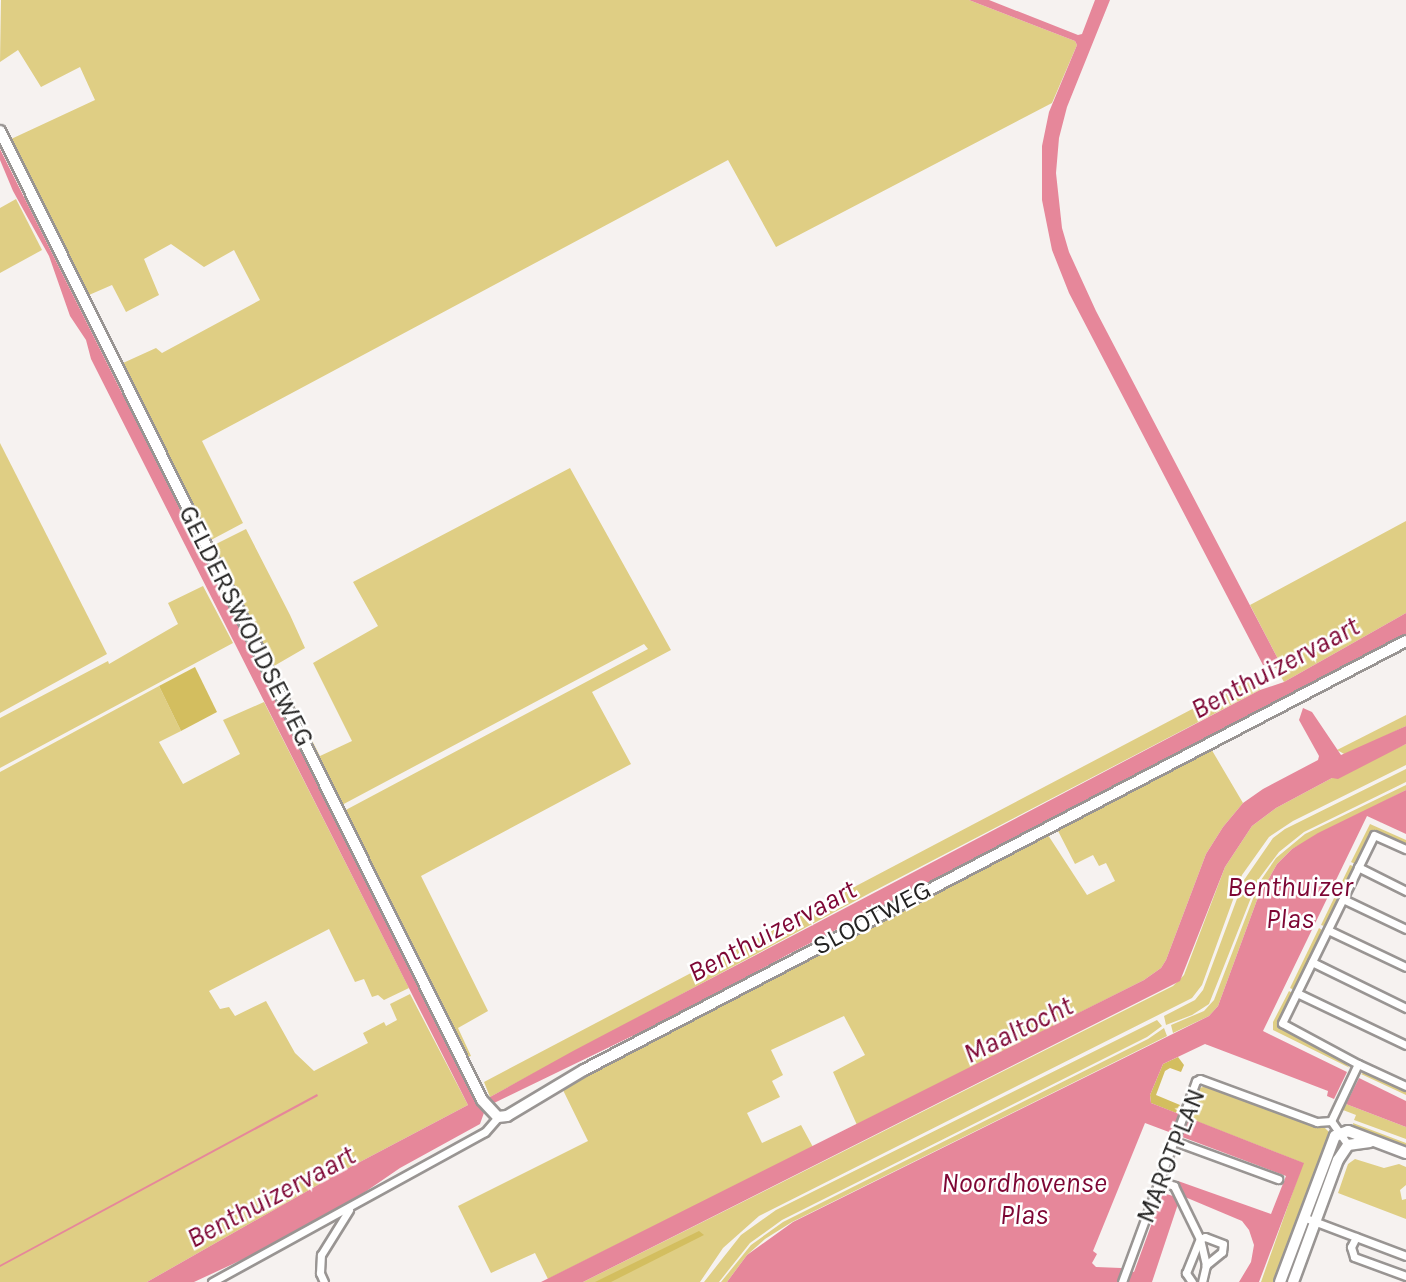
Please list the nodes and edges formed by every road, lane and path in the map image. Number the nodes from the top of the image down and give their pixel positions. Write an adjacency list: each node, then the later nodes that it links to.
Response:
1 (0, 131): 16 (street, GELDERSWOUDSEWEG)
2 (1406, 641): 16 (street, SLOOTWEG)
3 (1406, 849): 4 (street)
4 (1358, 867): 5 (street); 6 (street)
5 (1406, 891)
6 (1343, 899): 7 (street); 8 (street)
7 (1406, 929)
8 (1328, 930): 9 (street); 10 (street)
9 (1312, 962): 11 (street); 12 (street)
10 (1406, 967)
11 (1297, 993): 13 (street); 14 (street)
12 (1406, 1008)
13 (1406, 1045)
14 (1358, 1064): 15 (street); 17 (street)
15 (1406, 1086)
16 (496, 1115): 25 (street, SLOOTWEG)
17 (1331, 1121): 18 (street); 19 (street, MAROTPLAN)
18 (1339, 1132): 20 (street); 21 (street); 26 (street)
19 (1175, 1139): 23 (street); 24 (street, MAROTPLAN)
20 (1377, 1142): 21 (street); 22 (street)
21 (1348, 1145): 27 (street)
22 (1406, 1153)
23 (1279, 1179)
24 (1163, 1183): 29 (street); 35 (street, MAROTPLAN)
25 (349, 1209): 33 (street, SLOOTWEG); 34 (street, SLOOTWEG)
26 (1303, 1217): 27 (street); 38 (street)
27 (1315, 1222): 28 (street); 39 (street)
28 (1356, 1237): 30 (street); 32 (street)
29 (1200, 1239): 31 (street); 31 (street); 36 (street)
30 (1406, 1256)
31 (1206, 1265): 37 (street)
32 (1406, 1276)
33 (212, 1282)
34 (324, 1282)
35 (1122, 1282)
36 (1192, 1282)
37 (1202, 1282)
38 (1280, 1282)
39 (1293, 1282)

